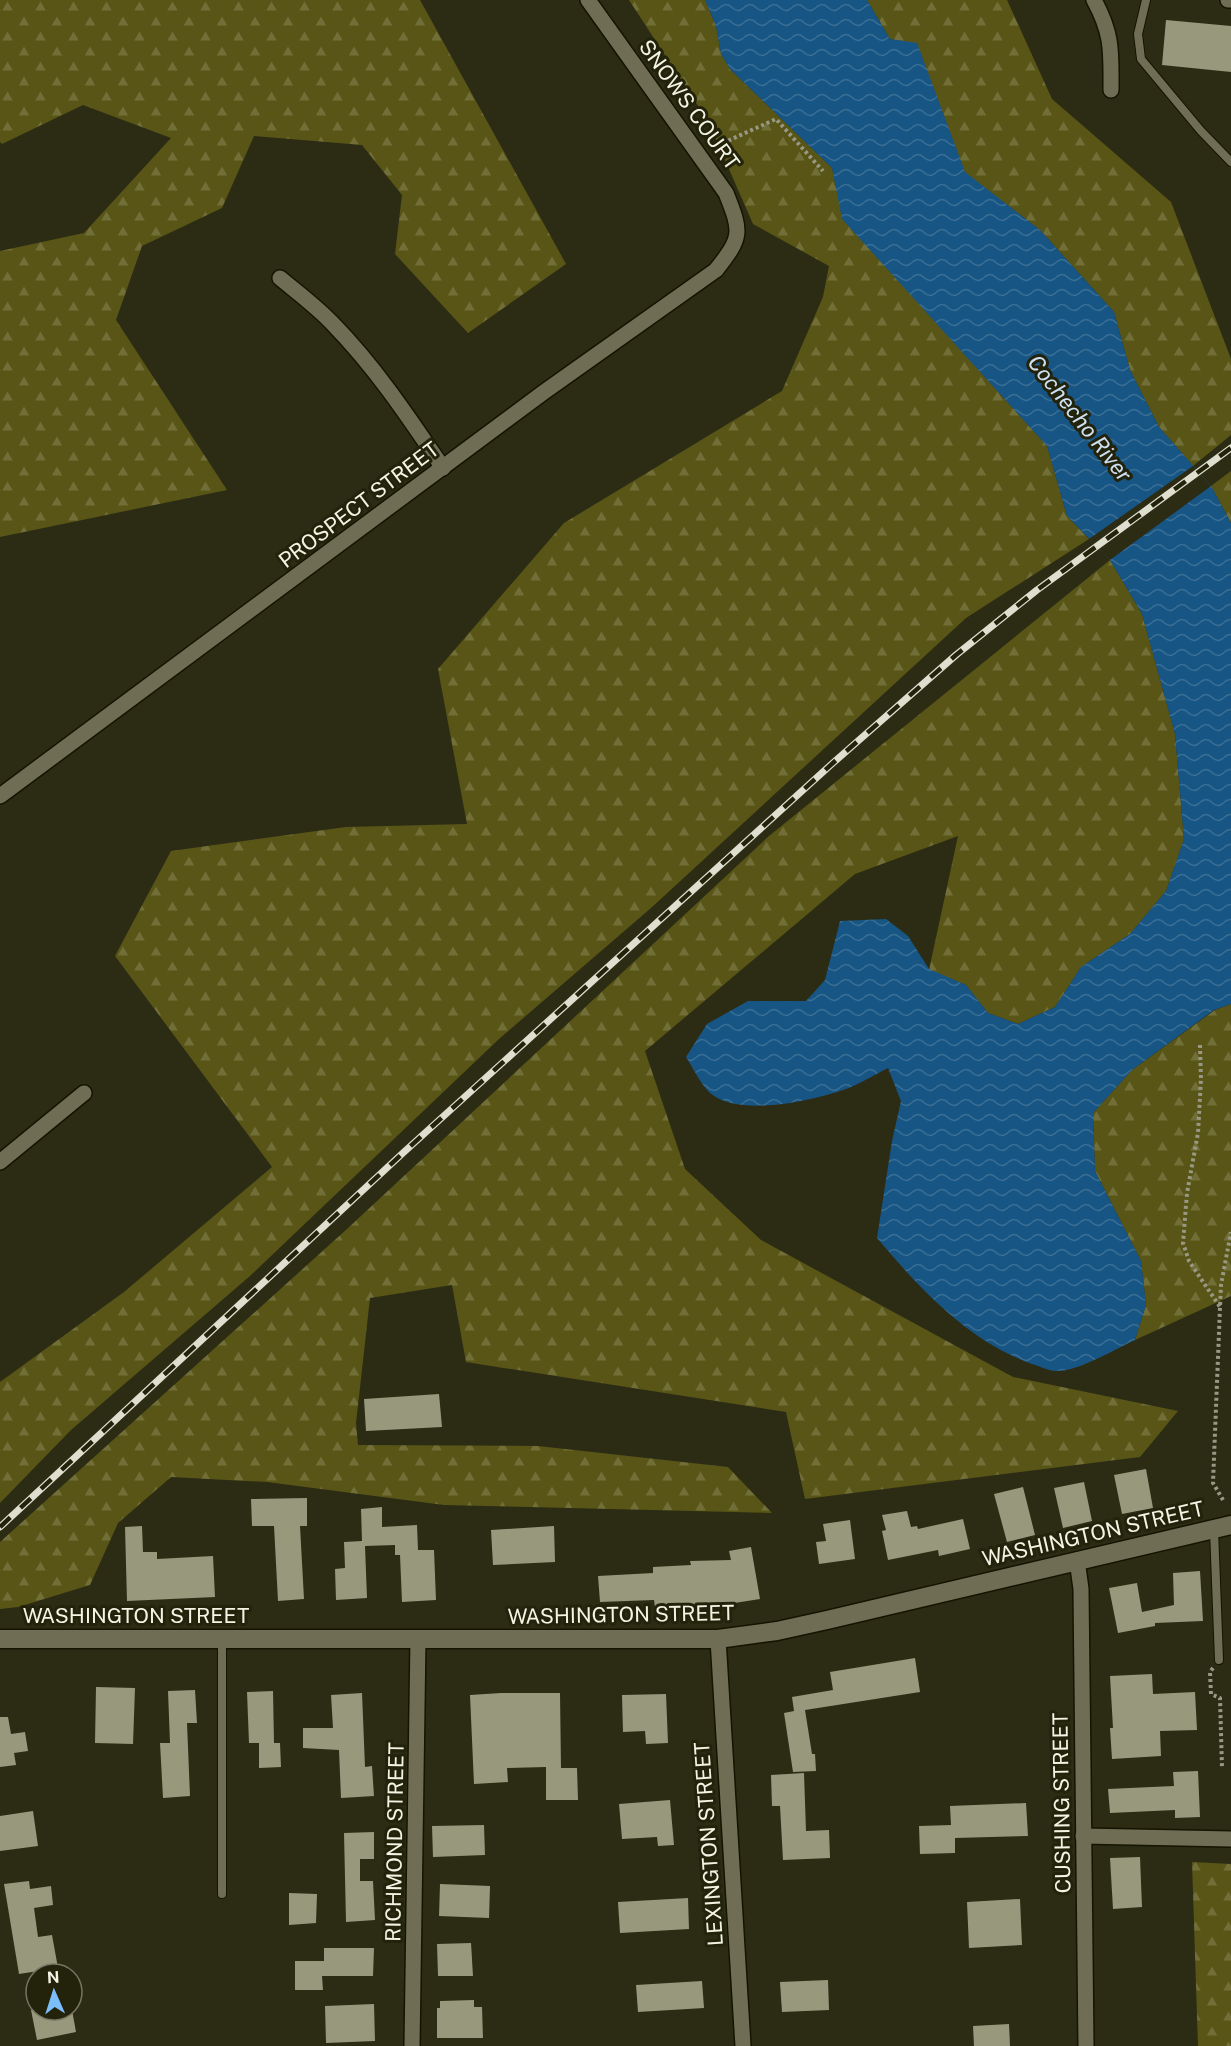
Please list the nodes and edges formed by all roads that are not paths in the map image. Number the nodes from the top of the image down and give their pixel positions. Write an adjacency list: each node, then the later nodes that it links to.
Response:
1 (588, 0): 6 (street, SNOWS COURT)
2 (1094, 0): 4 (street)
3 (1146, 0): 5 (lane)
4 (1111, 90)
5 (1231, 162)
6 (736, 242): 8 (street, PROSPECT STREET)
7 (280, 278): 8 (street)
8 (443, 468): 9 (street, PROSPECT STREET)
9 (0, 796)
10 (84, 1094): 11 (street)
11 (0, 1162)
12 (1223, 1526): 13 (street, WASHINGTON STREET); 18 (lane)
13 (1077, 1560): 17 (street, WASHINGTON STREET); 19 (street, CUSHING STREET)
14 (0, 1638): 15 (street, WASHINGTON STREET)
15 (222, 1639): 16 (street, WASHINGTON STREET); 21 (lane)
16 (418, 1639): 17 (street, WASHINGTON STREET); 22 (street, RICHMOND STREET)
17 (718, 1639): 23 (street, LEXINGTON STREET)
18 (1219, 1660)
19 (1083, 1836): 20 (street); 24 (street, CUSHING STREET)
20 (1231, 1839)
21 (222, 1894)
22 (412, 2046)
23 (743, 2046)
24 (1086, 2046)

